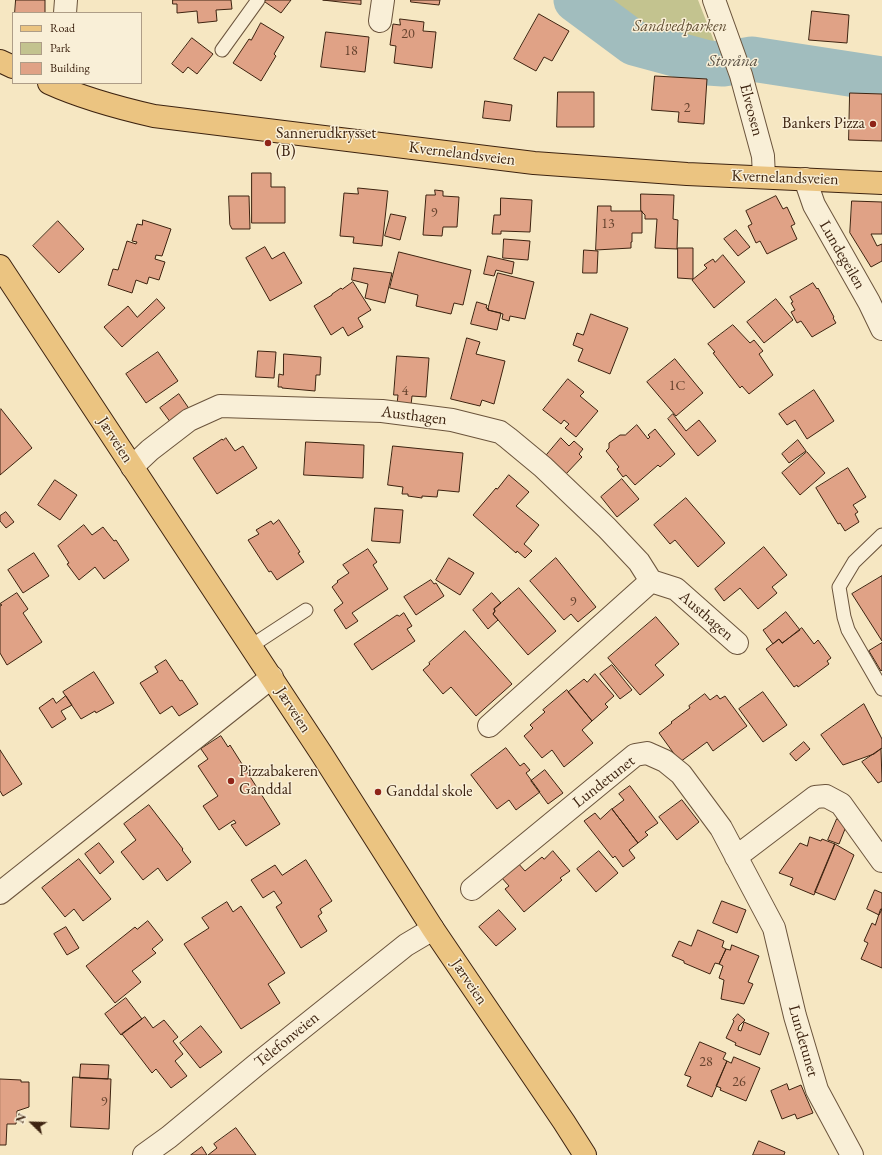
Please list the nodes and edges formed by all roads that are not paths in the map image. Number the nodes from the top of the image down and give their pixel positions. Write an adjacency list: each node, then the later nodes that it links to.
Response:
1 (66, 0): 5 (street)
2 (258, 0): 7 (lane)
3 (383, 0): 6 (street)
4 (714, 0): 11 (street, Elveosen)
5 (65, 12)
6 (380, 21)
7 (222, 50)
8 (0, 61): 9 (main road)
9 (12, 67)
10 (58, 85): 11 (main road, Kvernelandsveien)
11 (764, 177): 12 (main road, Kvernelandsveien)
12 (805, 179): 13 (main road, Kvernelandsveien); 15 (street, Lundegeilen)
13 (882, 182)
14 (0, 266): 16 (main road, Jærveien)
15 (882, 329)
16 (132, 466): 18 (street, Austhagen); 21 (main road, Jærveien)
17 (882, 535): 23 (lane)
18 (651, 581): 20 (street, Austhagen); 24 (street)
19 (306, 610): 21 (lane)
20 (737, 643)
21 (251, 646): 22 (main road, Jærveien)
22 (272, 677): 28 (street); 29 (main road, Jærveien)
23 (882, 689)
24 (489, 726)
25 (736, 857): 26 (street); 27 (street, Lundetunet); 32 (street, Lundetunet)
26 (882, 861)
27 (472, 889)
28 (0, 893)
29 (433, 929): 30 (street, Telefonveien); 31 (main road, Jærveien)
30 (144, 1155)
31 (585, 1155)
32 (852, 1155)

